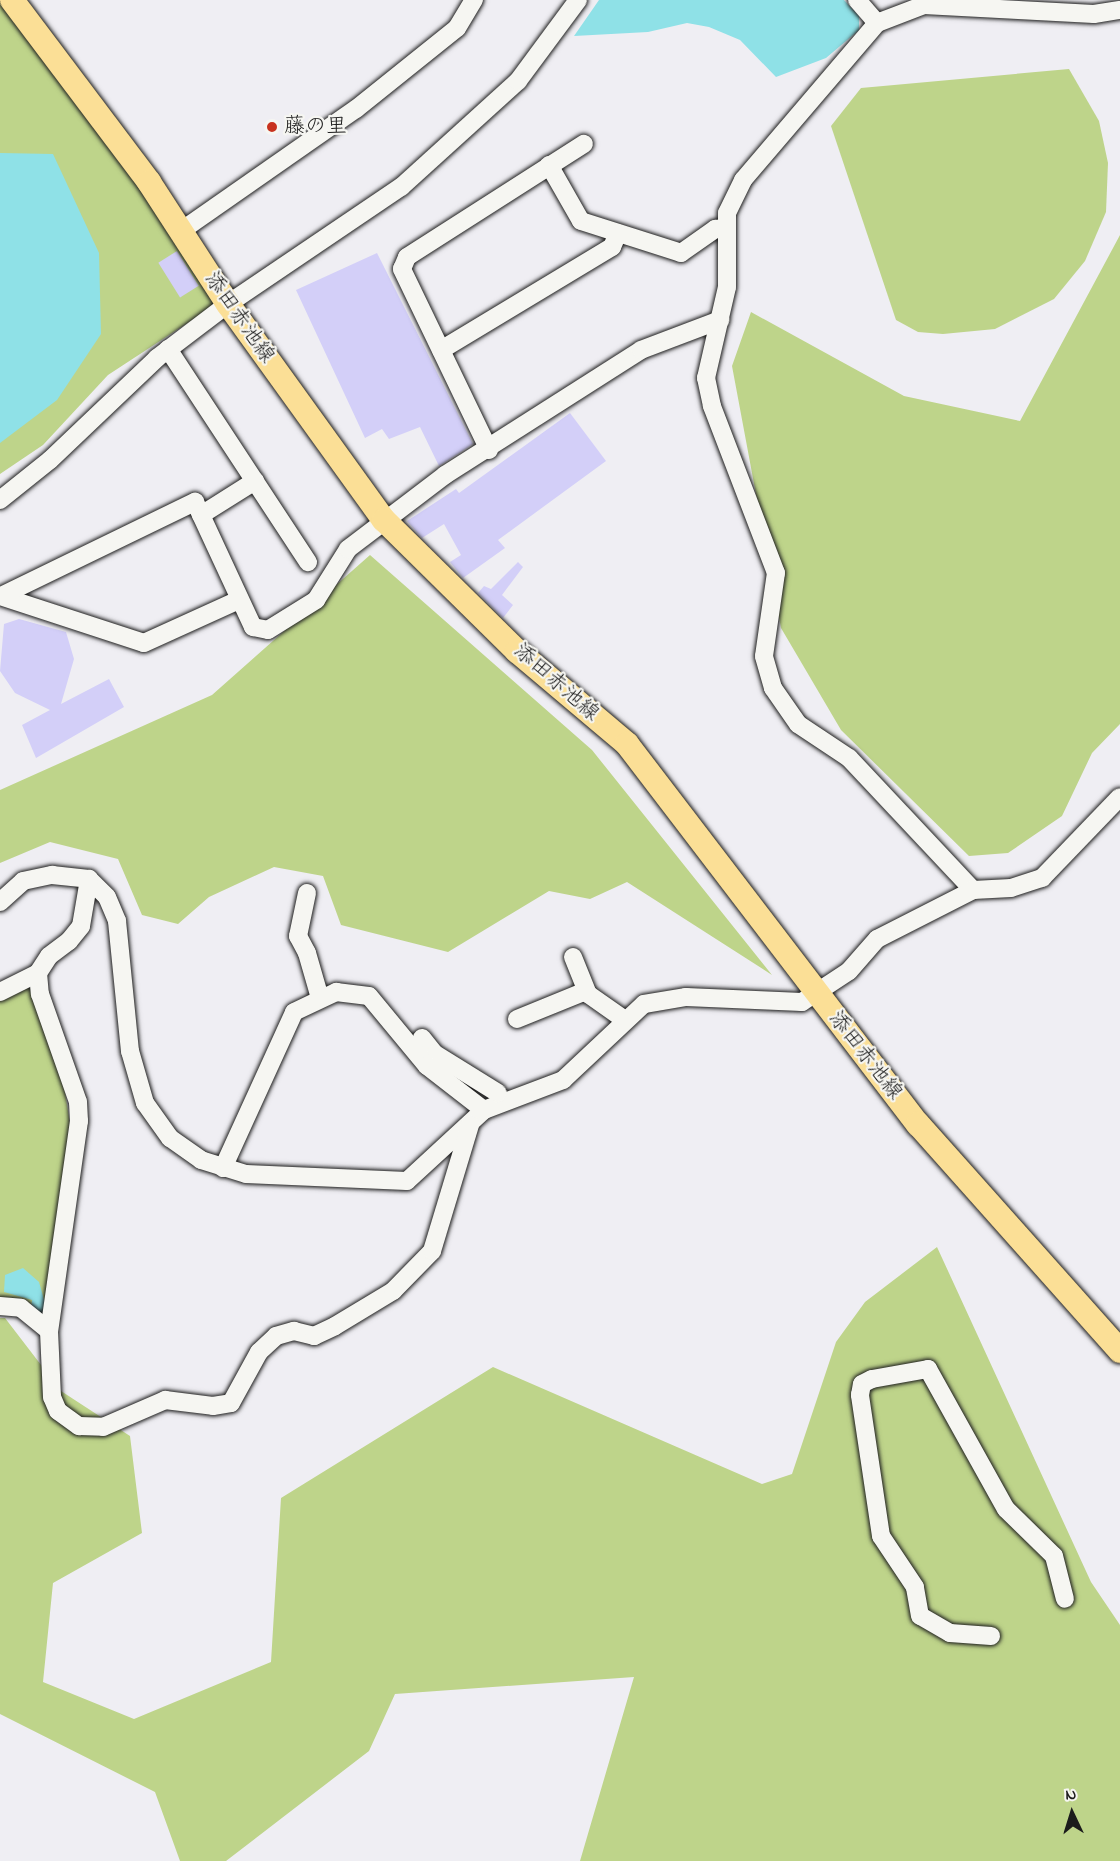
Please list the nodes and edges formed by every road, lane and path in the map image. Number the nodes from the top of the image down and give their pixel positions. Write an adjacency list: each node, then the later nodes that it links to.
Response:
1 (12, 0): 10 (main road, 添田赤池線)
2 (474, 0): 10 (street)
3 (578, 0): 12 (street)
4 (857, 0): 6 (street)
5 (1120, 10): 6 (street)
6 (877, 23): 9 (street)
7 (584, 144): 8 (street)
8 (549, 165): 11 (street); 15 (street)
9 (726, 228): 11 (street); 13 (street)
10 (181, 231): 12 (main road, 添田赤池線)
11 (618, 233): 15 (street)
12 (228, 304): 14 (street); 20 (main road, 添田赤池線)
13 (720, 320): 16 (street); 26 (street)
14 (168, 350): 17 (street); 18 (street)
15 (441, 350): 16 (street)
16 (489, 450): 20 (street)
17 (255, 481): 19 (street); 21 (street)
18 (0, 500)
19 (201, 515): 22 (street); 23 (street)
20 (384, 520): 23 (street); 33 (main road, 添田赤池線)
21 (308, 562)
22 (0, 596): 23 (street)
23 (239, 600)
24 (1120, 797): 26 (street)
25 (88, 879): 28 (street); 30 (street); 42 (street)
26 (973, 890): 33 (street)
27 (307, 893): 34 (street)
28 (0, 902)
29 (573, 957): 31 (street)
30 (38, 973): 32 (street); 44 (street)
31 (586, 991): 35 (street); 36 (street)
32 (0, 992)
33 (817, 994): 36 (street); 45 (main road, 添田赤池線)
34 (320, 998): 40 (street); 42 (street)
35 (517, 1018)
36 (625, 1020): 39 (street)
37 (422, 1038): 39 (street)
38 (465, 1066): 39 (street)
39 (504, 1097): 40 (street)
40 (484, 1110): 41 (street)
41 (470, 1125): 42 (street); 44 (street)
42 (223, 1168)
43 (0, 1306): 44 (street)
44 (49, 1331)
45 (1120, 1351)
46 (1065, 1599): 47 (street)
47 (991, 1636)

